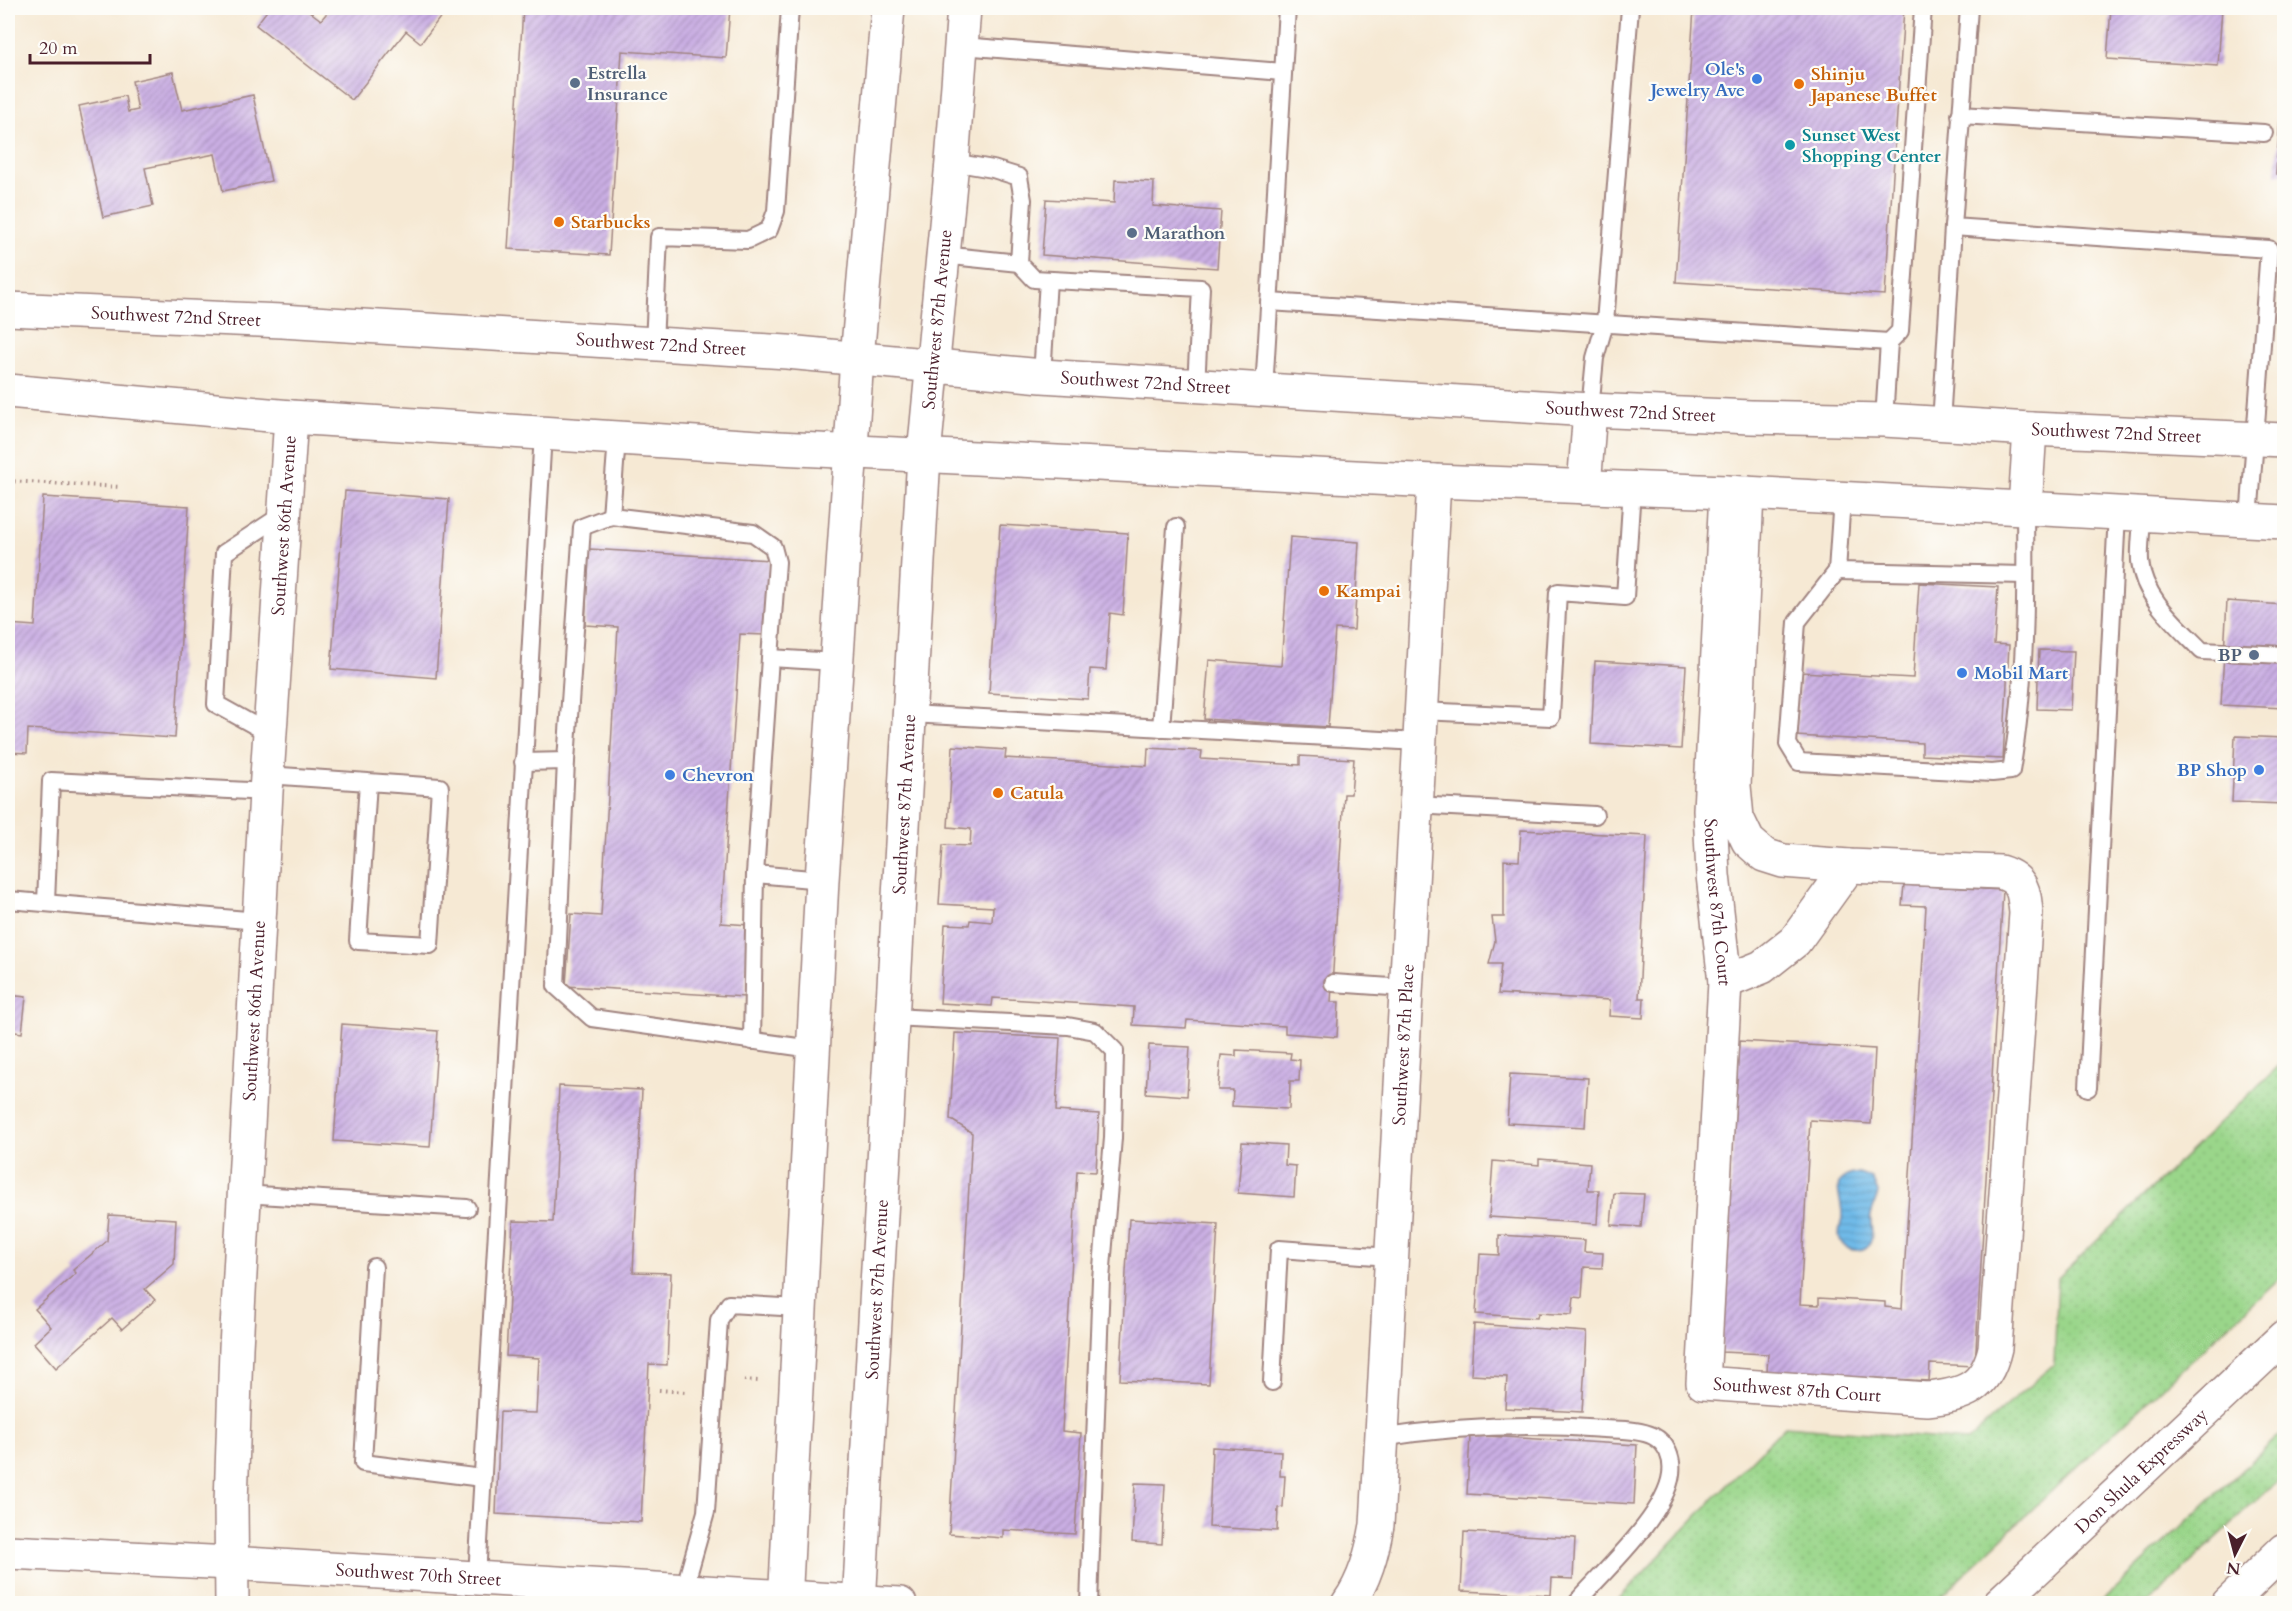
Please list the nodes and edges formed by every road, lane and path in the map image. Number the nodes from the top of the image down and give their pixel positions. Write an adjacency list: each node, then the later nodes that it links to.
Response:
1 (790, 8): 21 (lane)
2 (888, 8): 22 (main road)
3 (964, 8): 8 (main road, Southwest 87th Avenue)
4 (1287, 8): 9 (lane)
5 (1630, 8): 19 (lane)
6 (1923, 8): 20 (lane)
7 (1969, 8): 10 (lane)
8 (962, 46): 9 (lane); 12 (main road, Southwest 87th Avenue)
9 (1282, 72): 17 (lane)
10 (1960, 115): 11 (lane); 13 (lane)
11 (2264, 133)
12 (952, 162): 14 (main road, Southwest 87th Avenue); 15 (lane)
13 (1953, 227): 31 (lane); 35 (lane)
14 (942, 255): 15 (lane); 23 (main road, Southwest 87th Avenue)
15 (1019, 263): 16 (lane)
16 (1048, 280): 24 (lane); 25 (lane)
17 (1269, 302): 19 (lane); 26 (lane)
18 (8, 309): 21 (main road, Southwest 72nd Street)
19 (1605, 323): 20 (lane); 28 (lane)
20 (1889, 342): 30 (lane)
21 (654, 344): 22 (main road, Southwest 72nd Street)
22 (857, 358): 23 (main road, Southwest 72nd Street); 36 (main road)
23 (933, 366): 24 (main road, Southwest 72nd Street); 37 (main road, Southwest 87th Avenue)
24 (1042, 376): 25 (main road, Southwest 72nd Street)
25 (1196, 387): 26 (main road, Southwest 72nd Street)
26 (1264, 390): 28 (main road, Southwest 72nd Street)
27 (8, 392): 29 (main road)
28 (1590, 410): 30 (main road, Southwest 72nd Street); 41 (main road)
29 (291, 417): 33 (main road); 46 (main road, Southwest 86th Avenue)
30 (1884, 420): 31 (main road, Southwest 72nd Street)
31 (1941, 424): 32 (main road, Southwest 72nd Street)
32 (2030, 429): 35 (main road, Southwest 72nd Street); 45 (main road)
33 (543, 433): 34 (main road); 62 (lane)
34 (616, 438): 36 (main road); 48 (lane)
35 (2270, 440): 49 (lane)
36 (850, 451): 37 (main road); 56 (main road)
37 (924, 454): 39 (main road); 57 (main road, Southwest 87th Avenue)
38 (8, 481): 40 (path)
39 (1434, 481): 41 (main road); 58 (main road, Southwest 87th Place)
40 (121, 487)
41 (1584, 487): 42 (main road)
42 (1632, 488): 43 (main road); 58 (lane)
43 (1736, 492): 44 (main road); 67 (main road, Southwest 87th Court); 73 (main road, Southwest 87th Court)
44 (1842, 498): 45 (main road); 52 (lane)
45 (2025, 508): 47 (main road); 53 (lane)
46 (285, 513): 60 (main road, Southwest 86th Avenue); 60 (lane)
47 (2130, 513): 49 (main road); 54 (lane); 79 (lane)
48 (611, 516): 55 (lane); 61 (lane)
49 (2248, 520): 50 (main road)
50 (2284, 522)
51 (1176, 527): 59 (lane)
52 (1837, 571): 53 (lane); 53 (lane)
53 (2025, 575)
54 (2284, 655)
55 (770, 658): 56 (lane); 68 (lane)
56 (836, 662): 69 (main road)
57 (910, 714): 59 (lane); 76 (main road, Southwest 87th Avenue)
58 (1420, 727): 59 (lane); 65 (main road, Southwest 87th Place)
59 (1161, 728)
60 (270, 734): 64 (main road, Southwest 86th Avenue)
61 (566, 761): 62 (lane); 77 (lane)
62 (523, 762): 90 (lane)
63 (368, 782): 63 (lane); 64 (lane)
64 (267, 783): 71 (lane); 72 (main road, Southwest 86th Avenue)
65 (1415, 805): 66 (lane); 75 (main road, Southwest 87th Place)
66 (1595, 815)
67 (1849, 866): 73 (main road); 73 (main road, Southwest 87th Court)
68 (755, 874): 69 (lane); 77 (lane)
69 (822, 880): 78 (main road)
70 (8, 900): 71 (lane)
71 (46, 902): 72 (lane)
72 (259, 921): 80 (main road, Southwest 86th Avenue)
73 (1725, 982)
74 (1333, 983): 75 (lane)
75 (1405, 988): 82 (main road, Southwest 87th Place)
76 (892, 1017): 98 (main road, Southwest 87th Avenue); 101 (lane)
77 (752, 1041): 78 (lane)
78 (812, 1049): 84 (main road)
79 (2088, 1088)
80 (244, 1194): 81 (lane); 93 (main road, Southwest 86th Avenue)
81 (467, 1209)
82 (1390, 1257): 86 (lane); 89 (main road, Southwest 87th Place)
83 (374, 1267): 90 (lane)
84 (800, 1308): 95 (lane); 97 (main road)
85 (2284, 1337): 104 (main road, Don Shula Expressway)
86 (1272, 1382)
87 (659, 1390): 88 (path)
88 (696, 1393)
89 (1382, 1438): 102 (main road, Southwest 87th Place); 103 (lane)
90 (482, 1478): 94 (lane)
91 (2284, 1550): 105 (main road)
92 (8, 1552): 93 (main road, Southwest 70th Street)
93 (230, 1563): 94 (main road, Southwest 70th Street); 99 (main road, Southwest 86th Avenue)
94 (477, 1577): 96 (main road, Southwest 70th Street)
95 (684, 1590): 96 (main road, Southwest 70th Street); 97 (main road, Southwest 70th Street)
96 (591, 1594)
97 (785, 1600): 98 (main road, Southwest 70th Street)
98 (859, 1602): 100 (main road, Southwest 70th Street)
99 (232, 1604)
100 (900, 1604)
101 (1089, 1604)
102 (1348, 1604)
103 (1575, 1604)
104 (1999, 1604)
105 (2228, 1604)

